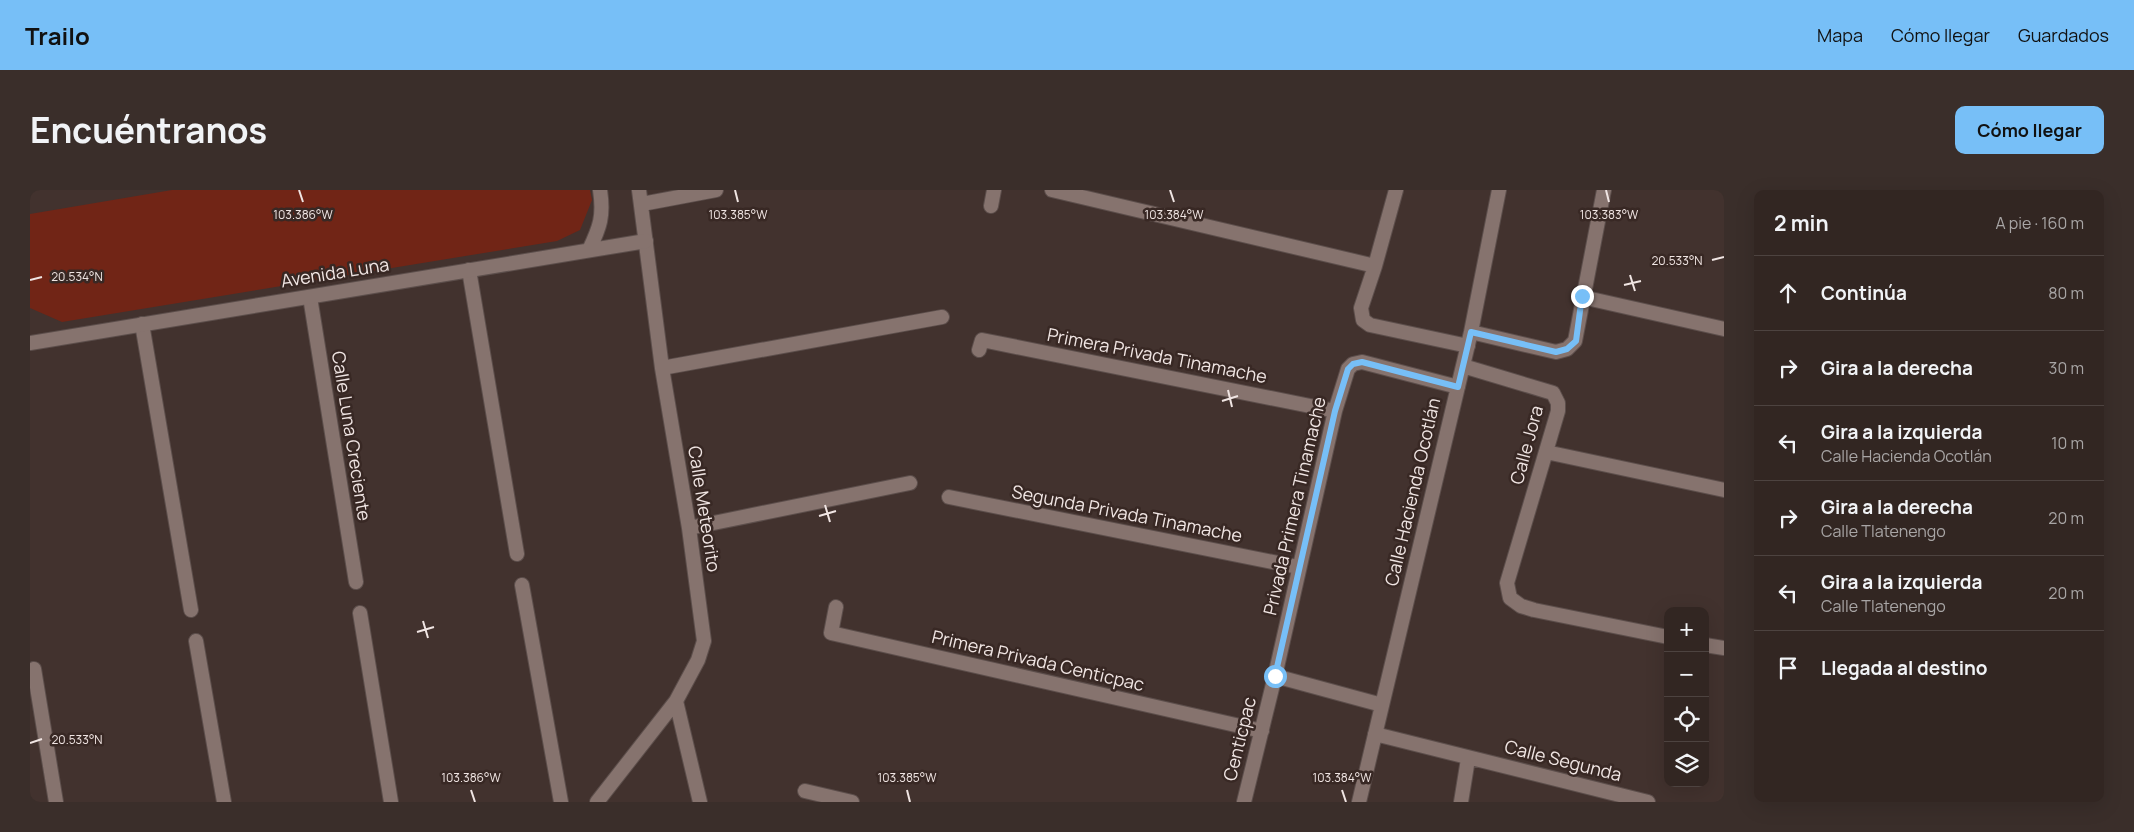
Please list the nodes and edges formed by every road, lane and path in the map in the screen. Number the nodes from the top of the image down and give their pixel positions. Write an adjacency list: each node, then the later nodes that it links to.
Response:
1 (600, 190): 11 (street)
2 (716, 190): 8 (street)
3 (994, 190): 9 (street)
4 (1052, 190): 12 (street)
5 (1396, 190): 12 (street)
6 (1499, 190): 19 (street, Calle Hacienda Ocotlán)
7 (1604, 190): 14 (street)
8 (641, 197): 10 (street, Calle Meteorito)
9 (990, 206)
10 (646, 241): 11 (street, Avenida Luna); 23 (street, Calle Meteorito)
11 (589, 250): 13 (street, Avenida Luna)
12 (1376, 266): 19 (street)
13 (469, 270): 15 (street, Avenida Luna); 31 (street)
14 (1582, 296): 18 (street); 19 (street)
15 (310, 297): 17 (street, Avenida Luna); 33 (street, Calle Luna Creciente)
16 (942, 317): 23 (street)
17 (142, 324): 20 (street, Avenida Luna); 36 (street)
18 (1724, 329)
19 (1469, 339): 22 (street, Calle Hacienda Ocotlán)
20 (32, 340)
21 (979, 350): 25 (street, Primera Privada Tinamache)
22 (1463, 366): 24 (street, Calle Hacienda Ocotlán); 26 (street, Calle Jora)
23 (662, 368): 30 (street, Calle Meteorito)
24 (1458, 387): 25 (street, Privada Primera Tinamache); 45 (street, Calle Hacienda Ocotlán)
25 (1335, 411): 32 (street, Privada Primera Tinamache)
26 (1546, 452): 28 (street); 38 (street, Calle Jora)
27 (910, 483): 30 (street)
28 (1724, 490)
29 (949, 497): 32 (street, Segunda Privada Tinamache)
30 (689, 528): 44 (street, Calle Meteorito)
31 (517, 554)
32 (1298, 567): 43 (street, Privada Primera Tinamache)
33 (356, 582)
34 (522, 585): 53 (street)
35 (836, 607): 46 (street, Primera Privada Centicpac)
36 (191, 610)
37 (360, 613): 52 (street)
38 (1664, 636)
39 (196, 641): 51 (street)
40 (1709, 646): 41 (street)
41 (1724, 648)
42 (34, 669): 50 (street)
43 (1275, 676): 45 (street); 46 (street, Centicpac)
44 (676, 701): 54 (street, Calle Meteorito); 55 (street)
45 (1382, 705): 47 (street, Calle Hacienda Ocotlán)
46 (1262, 731): 57 (street, Centicpac)
47 (1375, 734): 48 (street, Calle Segunda); 58 (street, Calle Hacienda Ocotlán)
48 (1468, 759): 59 (street); 60 (street, Calle Segunda)
49 (804, 791): 56 (street)
50 (56, 802)
51 (224, 802)
52 (391, 802)
53 (560, 802)
54 (597, 802)
55 (700, 802)
56 (852, 802)
57 (1244, 802)
58 (1359, 802)
59 (1461, 802)
60 (1648, 802)

